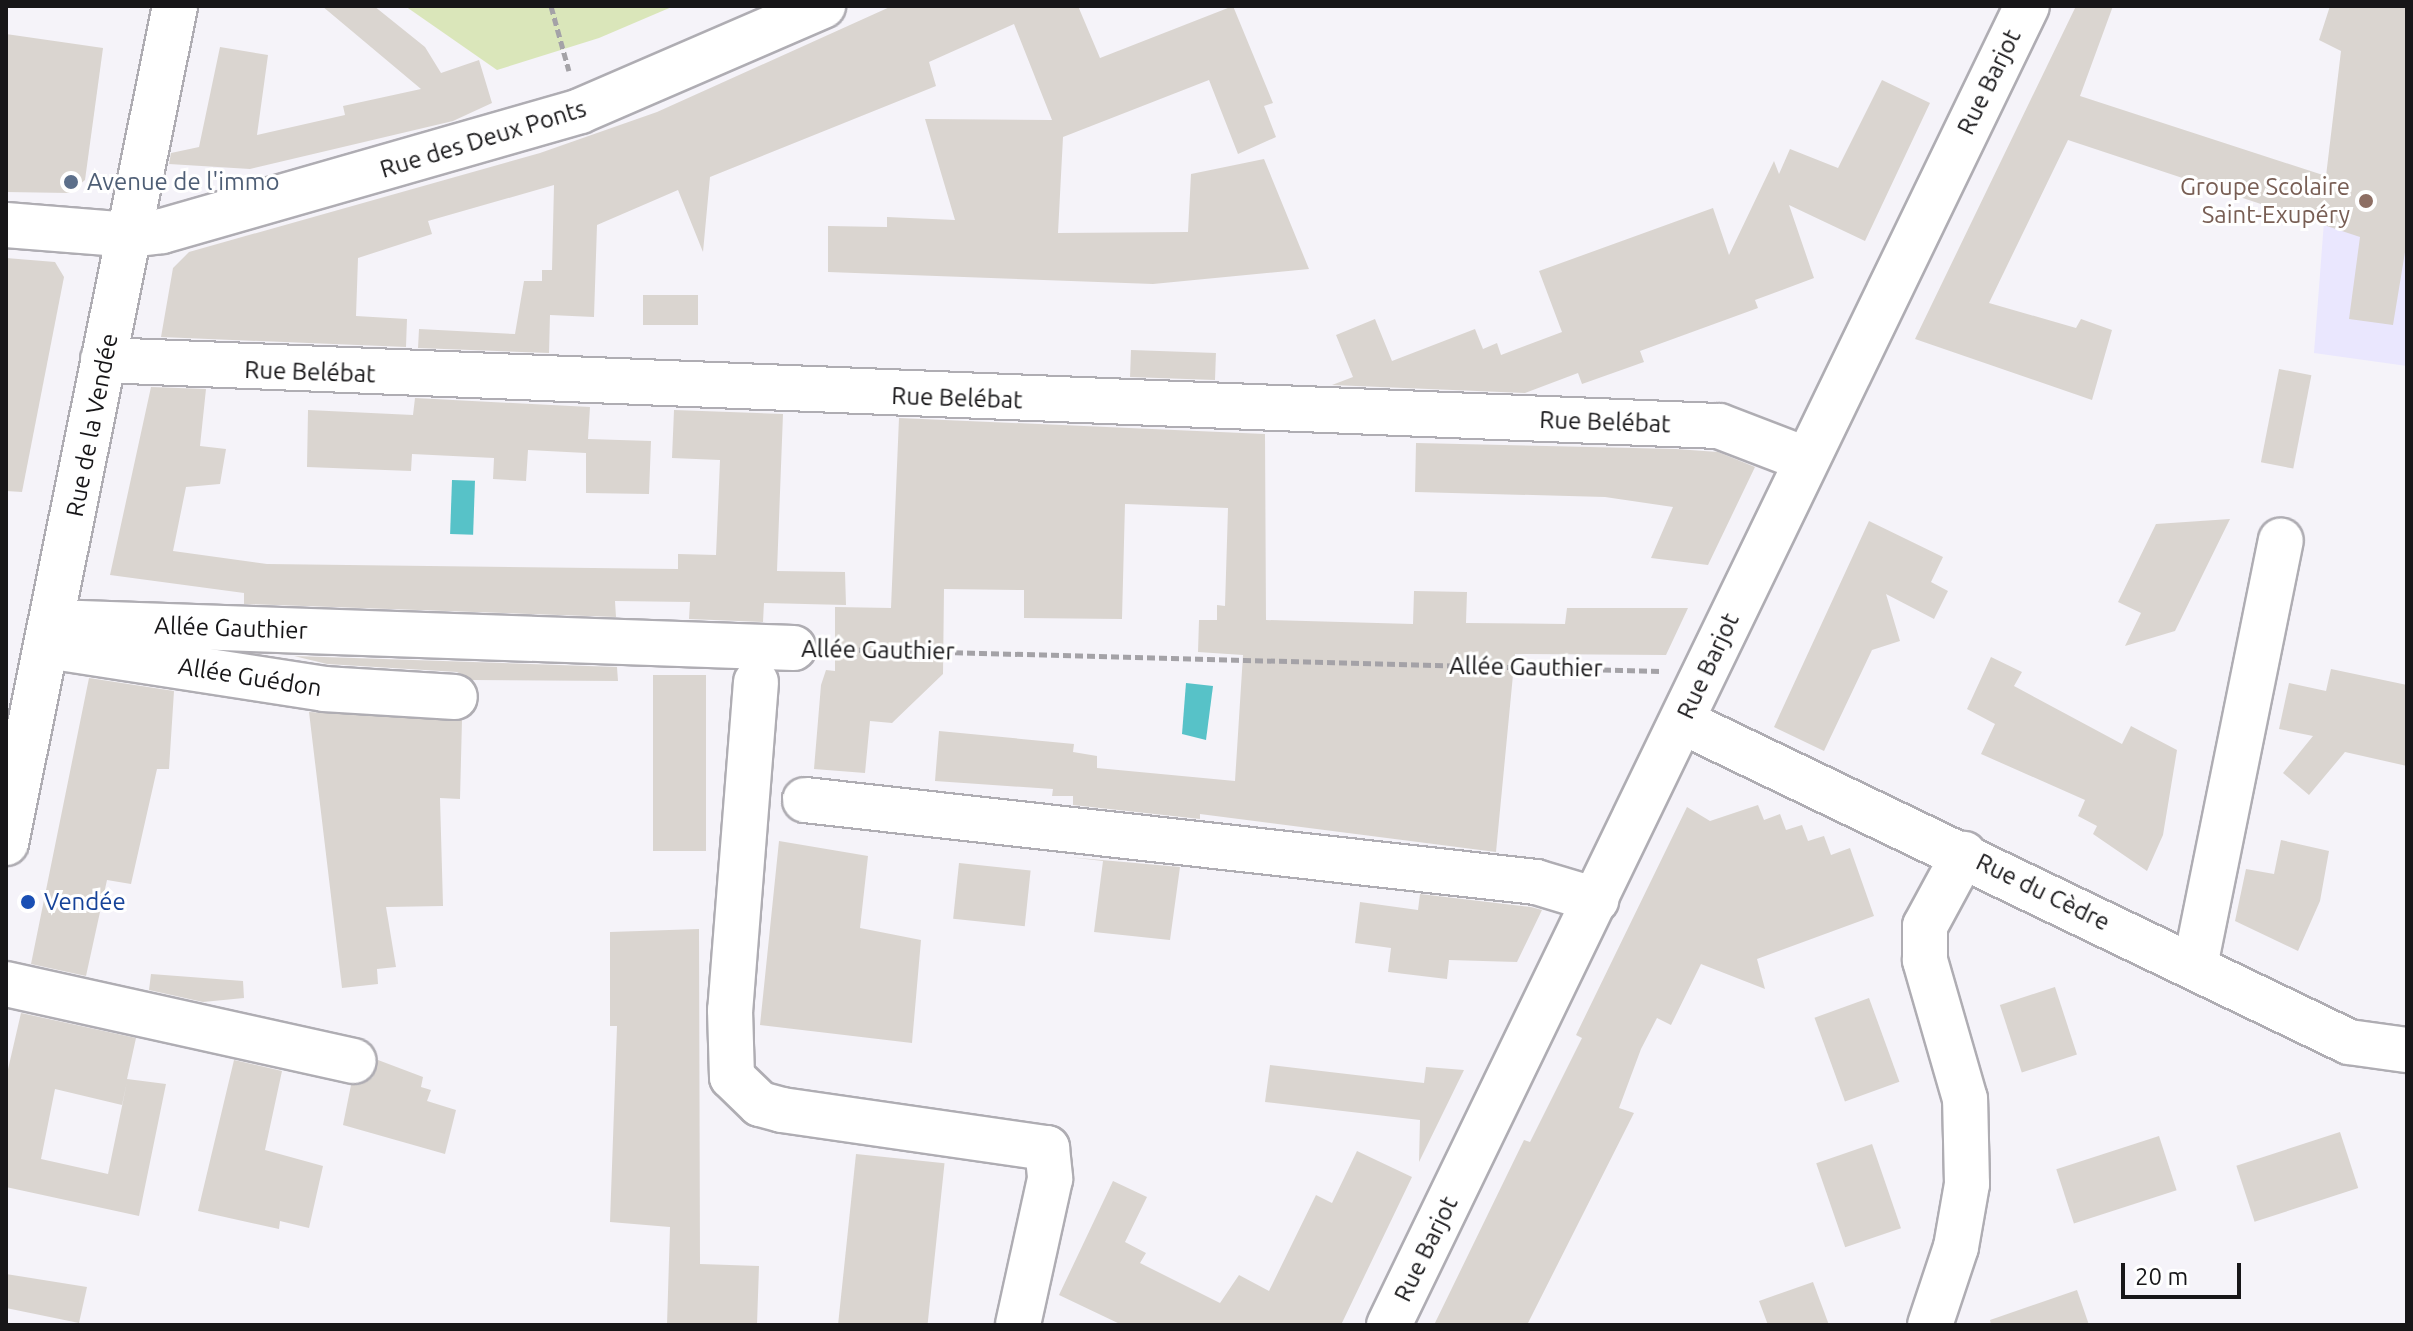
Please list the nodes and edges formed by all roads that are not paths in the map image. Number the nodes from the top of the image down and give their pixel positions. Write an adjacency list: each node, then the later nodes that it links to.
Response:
1 (175, 6): 5 (street, Rue de la Vendée)
2 (823, 6): 5 (street, Rue des Deux Ponts)
3 (2027, 6): 7 (street, Rue Barjot)
4 (6, 225): 5 (street, Rue des Deux Ponts)
5 (130, 235): 6 (street, Rue de la Vendée)
6 (103, 360): 7 (street, Rue Belébat); 9 (street, Rue de la Vendée)
7 (1805, 459): 13 (street, Rue Barjot)
8 (2281, 541): 18 (street)
9 (49, 634): 10 (street, Allée Gauthier); 12 (street, Allée Guédon); 15 (street, Rue de la Vendée)
10 (794, 648)
11 (756, 682): 22 (street)
12 (455, 697)
13 (1683, 722): 16 (street, Rue du Cèdre); 17 (street, Rue Barjot)
14 (805, 800): 17 (street)
15 (6, 843)
16 (1964, 854): 18 (street, Rue du Cèdre); 24 (street)
17 (1596, 900): 23 (street, Rue Barjot)
18 (2195, 966): 20 (street, Rue du Cèdre)
19 (6, 984): 21 (street)
20 (2407, 1050)
21 (354, 1061)
22 (1018, 1325)
23 (1389, 1325)
24 (1930, 1325)

